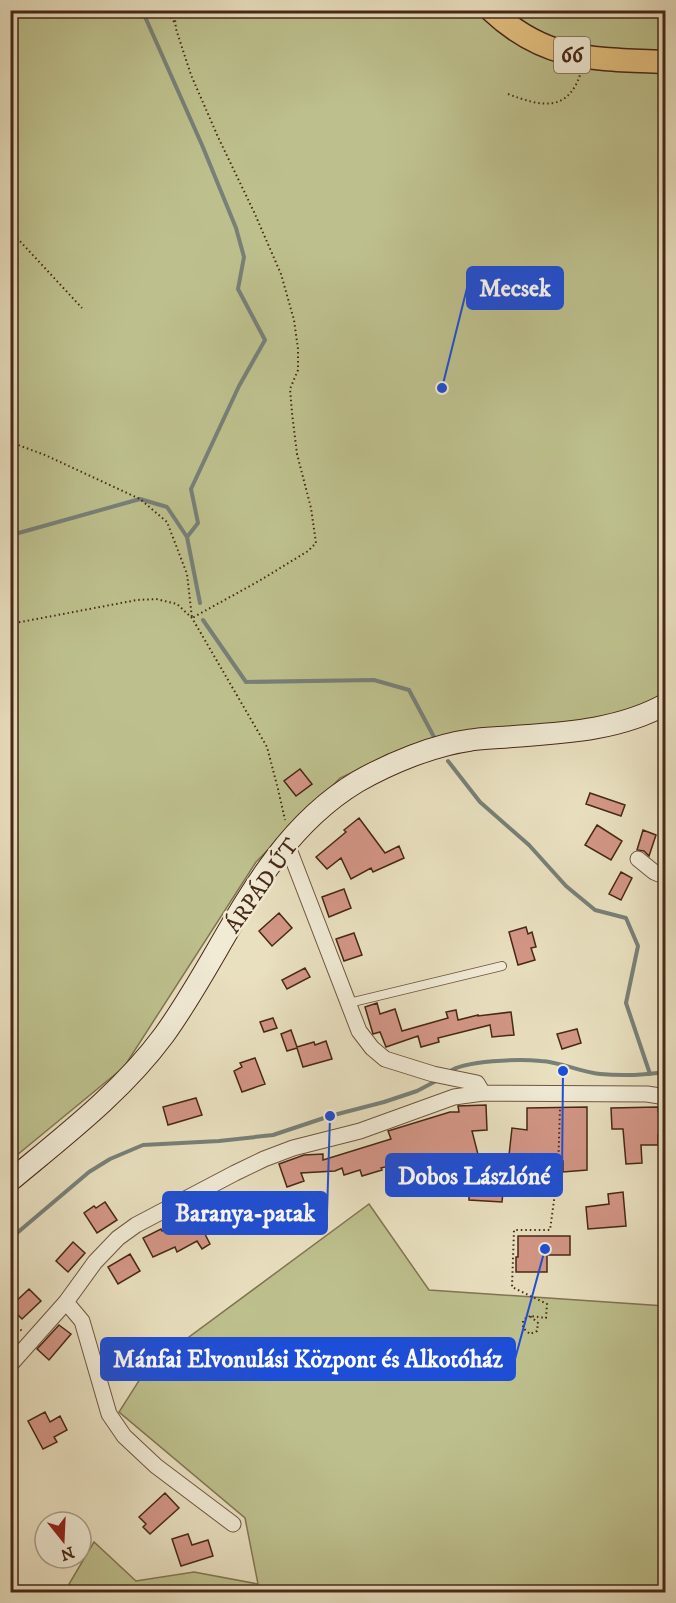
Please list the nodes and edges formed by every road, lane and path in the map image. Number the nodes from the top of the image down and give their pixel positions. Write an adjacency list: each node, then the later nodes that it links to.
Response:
1 (165, 10): 4 (path)
2 (174, 10): 4 (path)
3 (492, 10): 5 (main road, 66)
4 (175, 23): 13 (path)
5 (584, 58): 6 (main road, 66); 7 (path)
6 (666, 62)
7 (508, 94)
8 (10, 223): 9 (path)
9 (16, 238): 10 (path); 11 (path)
10 (10, 308)
11 (82, 308)
12 (10, 442): 13 (path)
13 (192, 618): 14 (path); 16 (path)
14 (10, 624)
15 (666, 704): 16 (main road, ÁRPÁD ÚT)
16 (291, 839): 20 (street); 24 (main road, ÁRPÁD ÚT)
17 (638, 859): 18 (street)
18 (666, 877)
19 (502, 966): 20 (lane)
20 (349, 1003): 21 (street)
21 (483, 1093): 22 (street); 25 (street)
22 (561, 1093): 23 (street); 26 (path)
23 (666, 1097)
24 (10, 1181)
25 (66, 1302): 27 (street); 28 (street)
26 (530, 1317): 26 (path)
27 (10, 1365)
28 (233, 1524)

